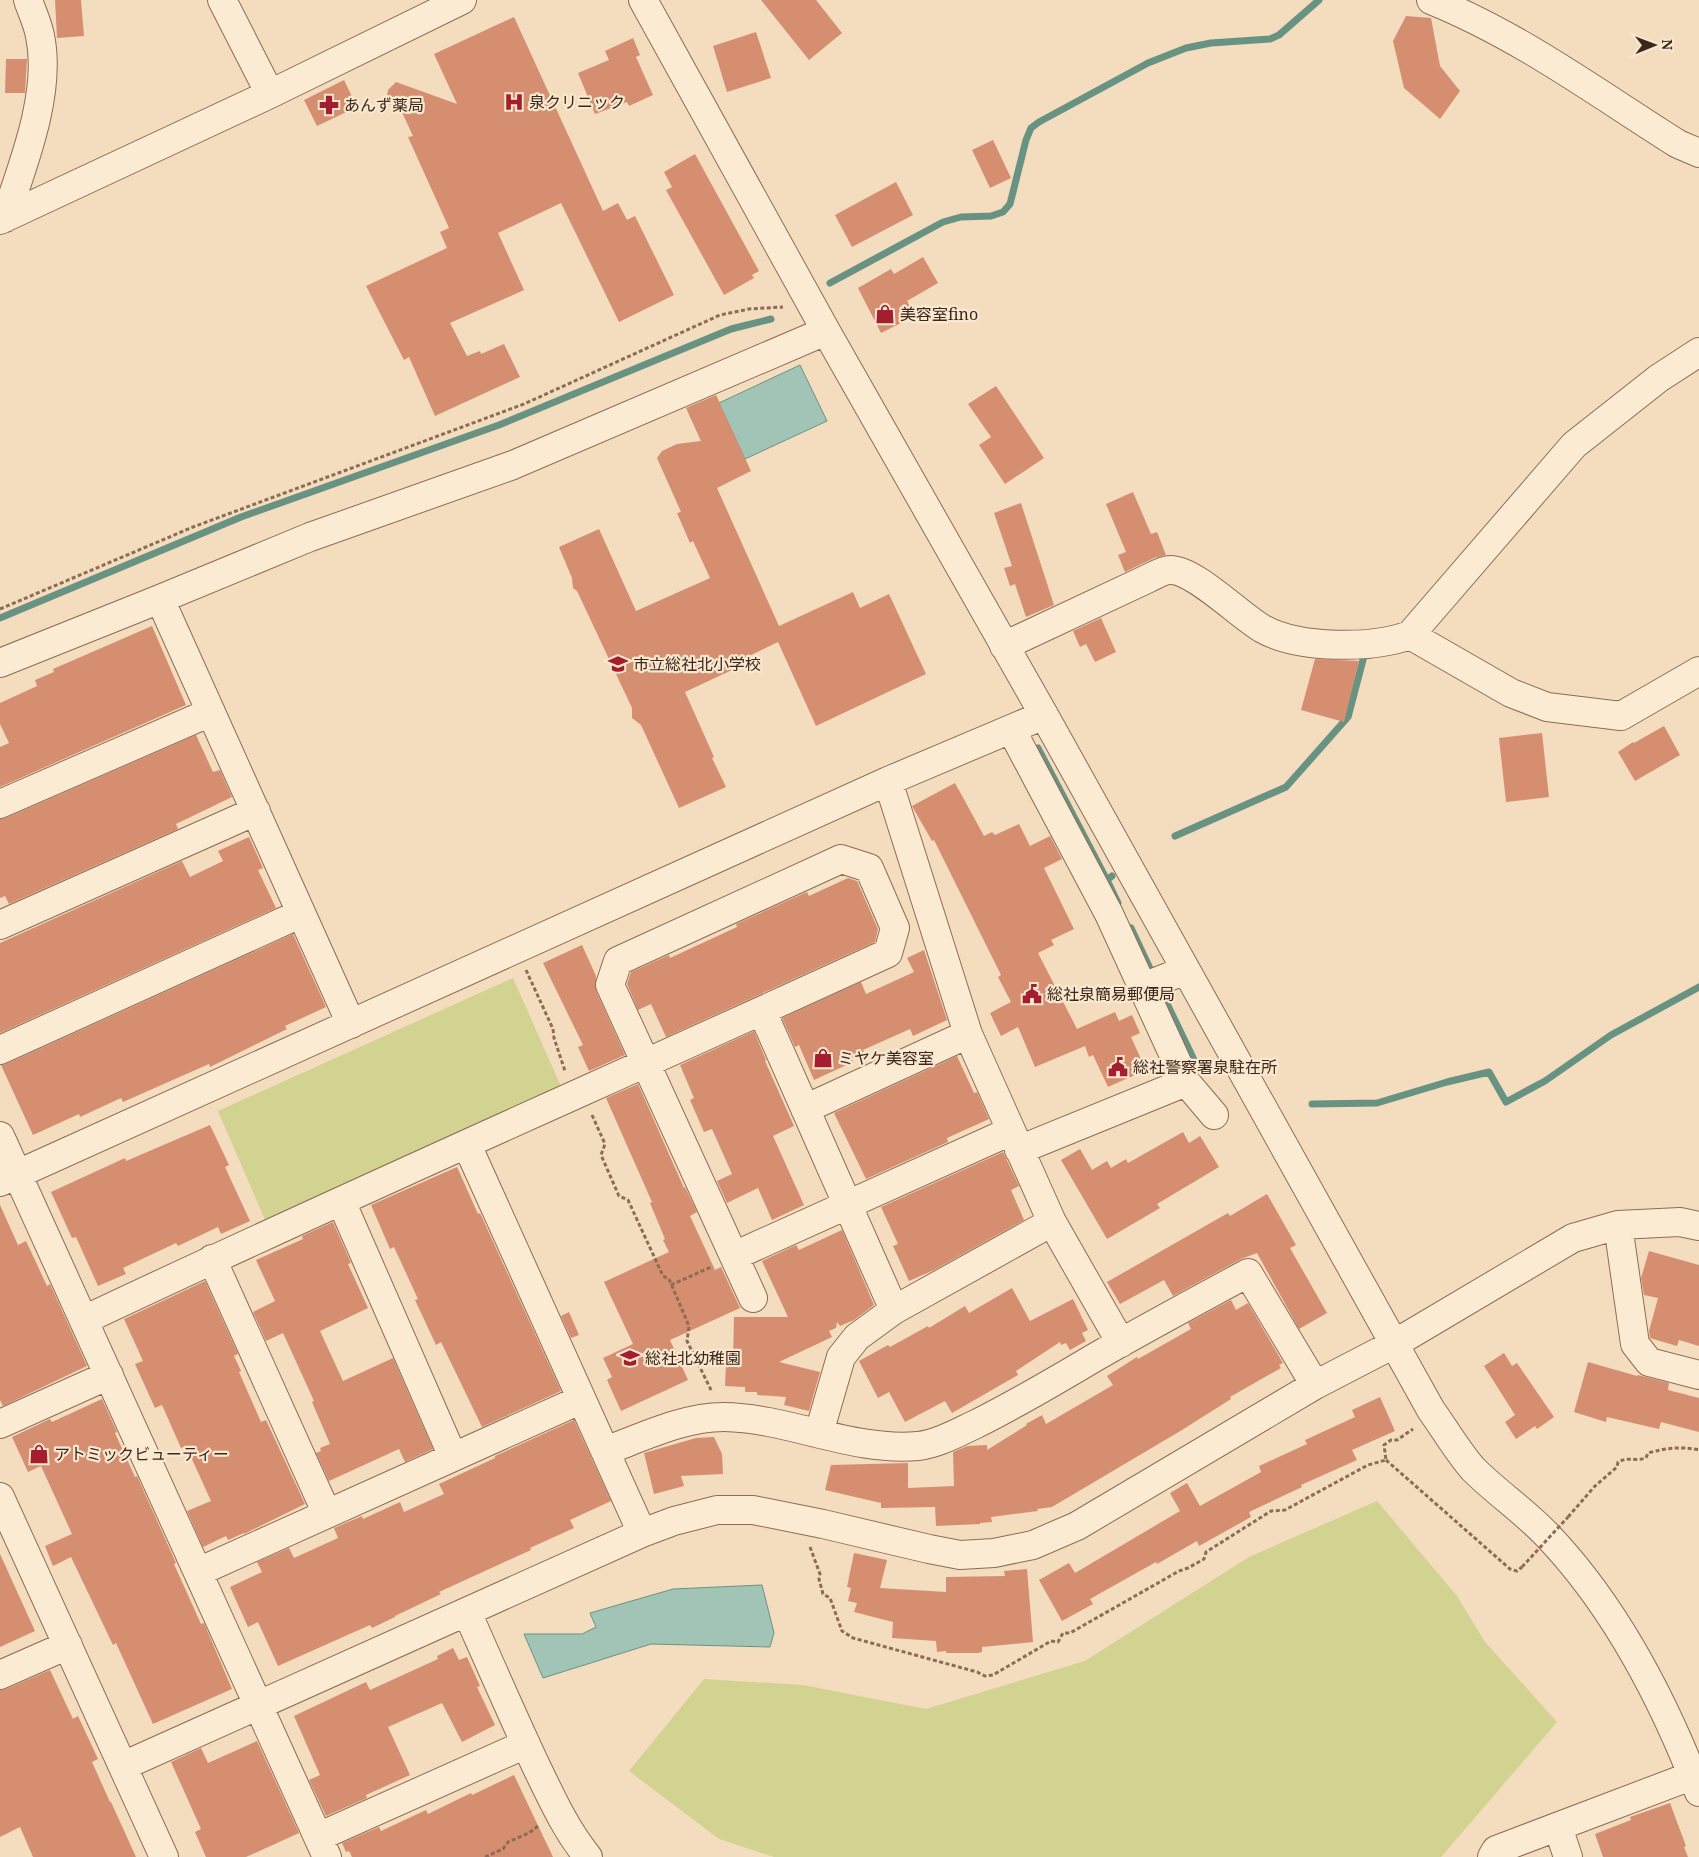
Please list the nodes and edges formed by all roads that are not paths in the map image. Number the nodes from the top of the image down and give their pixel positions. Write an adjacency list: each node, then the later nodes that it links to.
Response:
1 (28, 0): 8 (street)
2 (222, 0): 6 (street)
3 (462, 0): 6 (street)
4 (643, 0): 9 (street)
5 (1431, 0): 7 (street)
6 (270, 94): 8 (street)
7 (1699, 153)
8 (2, 219)
9 (826, 331): 11 (street); 13 (street)
10 (1699, 352): 12 (street)
11 (160, 599): 14 (street); 16 (street)
12 (1410, 635): 13 (street); 15 (street)
13 (1004, 646): 17 (street)
14 (0, 663)
15 (1699, 671)
16 (211, 712): 20 (street); 21 (street)
17 (1044, 715): 18 (street); 24 (street)
18 (1011, 729): 19 (street); 24 (street)
19 (888, 781): 26 (street); 27 (street)
20 (0, 804)
21 (256, 811): 22 (street); 23 (street)
22 (300, 914): 26 (street); 28 (street)
23 (0, 925)
24 (1161, 980): 30 (street); 48 (street)
25 (762, 1011): 29 (street); 29 (street); 31 (street)
26 (351, 1024): 36 (street)
27 (968, 1034): 31 (street); 34 (street)
28 (0, 1050)
29 (647, 1063): 35 (street); 42 (street)
30 (1186, 1082): 32 (street); 34 (street)
31 (805, 1109): 38 (street)
32 (1214, 1116)
33 (0, 1136): 36 (street)
34 (1015, 1140): 38 (street); 39 (street)
35 (467, 1144): 37 (street); 52 (street)
36 (9, 1178): 46 (street)
37 (341, 1201): 43 (street); 56 (street)
38 (847, 1205): 42 (street); 45 (street)
39 (1052, 1222): 45 (street); 47 (street)
40 (1618, 1225): 41 (street); 48 (street); 50 (street)
41 (1699, 1226)
42 (734, 1256): 44 (street)
43 (212, 1259): 46 (street); 58 (street)
44 (753, 1298)
45 (894, 1310): 54 (street)
46 (84, 1320): 49 (street)
47 (1121, 1343): 51 (street); 54 (street)
48 (1394, 1344): 51 (street); 67 (street)
49 (109, 1375): 53 (street); 60 (street)
50 (1699, 1375)
51 (1315, 1385): 59 (street)
52 (580, 1400): 55 (street); 56 (street)
53 (0, 1424)
54 (819, 1433): 55 (street)
55 (605, 1451): 59 (street)
56 (454, 1457): 58 (street)
57 (0, 1497): 62 (street)
58 (327, 1514): 60 (street)
59 (642, 1532): 61 (street)
60 (198, 1572): 64 (street)
61 (467, 1612): 64 (street); 65 (street)
62 (68, 1645): 63 (street); 66 (street)
63 (0, 1675)
64 (258, 1704): 66 (street); 69 (street)
65 (526, 1744): 69 (street); 71 (street)
66 (123, 1766): 70 (street)
67 (1697, 1781): 68 (street)
68 (1558, 1827): 72 (street); 73 (street)
69 (323, 1847)
70 (164, 1857)
71 (588, 1857)
72 (1492, 1857)
73 (1568, 1857)

